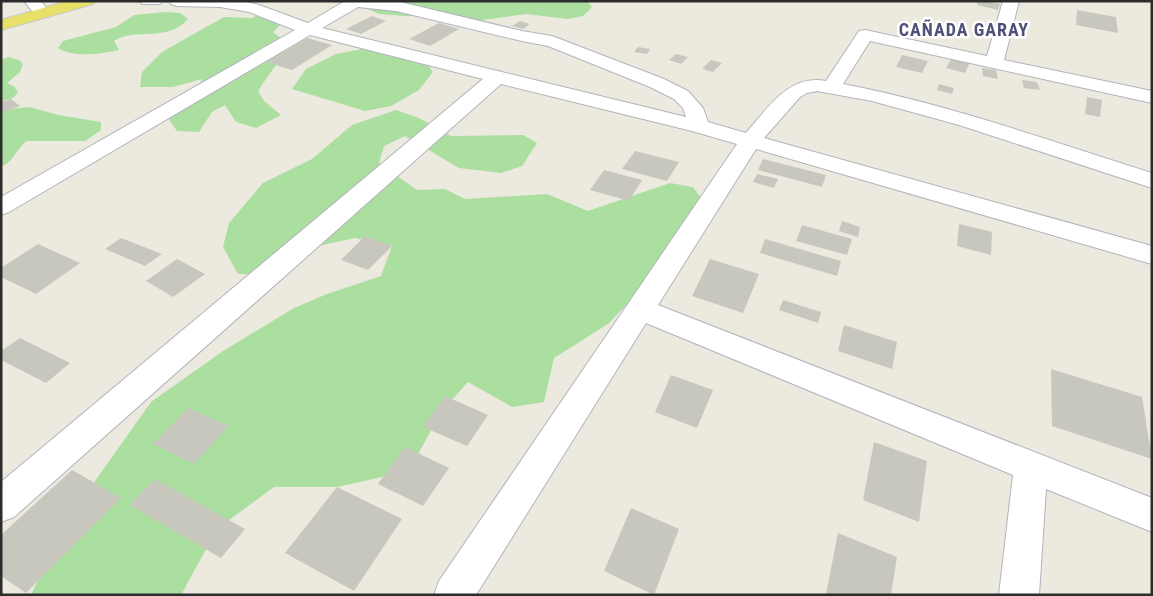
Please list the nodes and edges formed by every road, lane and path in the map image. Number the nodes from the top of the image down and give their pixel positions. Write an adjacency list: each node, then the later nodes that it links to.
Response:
1 (87, 1): 7 (main road)
2 (148, 1): 3 (street)
3 (154, 1)
4 (177, 1): 9 (street)
5 (1011, 1): 10 (street)
6 (356, 2): 9 (street); 14 (street)
7 (37, 8): 8 (main road)
8 (1, 25)
9 (309, 29): 11 (street); 17 (street)
10 (994, 63): 12 (street); 13 (street)
11 (497, 77): 14 (street); 21 (street)
12 (832, 87): 15 (street); 16 (street)
13 (1152, 97)
14 (699, 126): 15 (street)
15 (750, 141): 18 (street); 19 (street)
16 (1152, 181)
17 (1, 207)
18 (1152, 254)
19 (640, 309): 20 (street); 23 (street)
20 (1030, 466): 22 (street); 24 (street)
21 (1, 505)
22 (1152, 515)
23 (453, 595)
24 (1019, 595)

